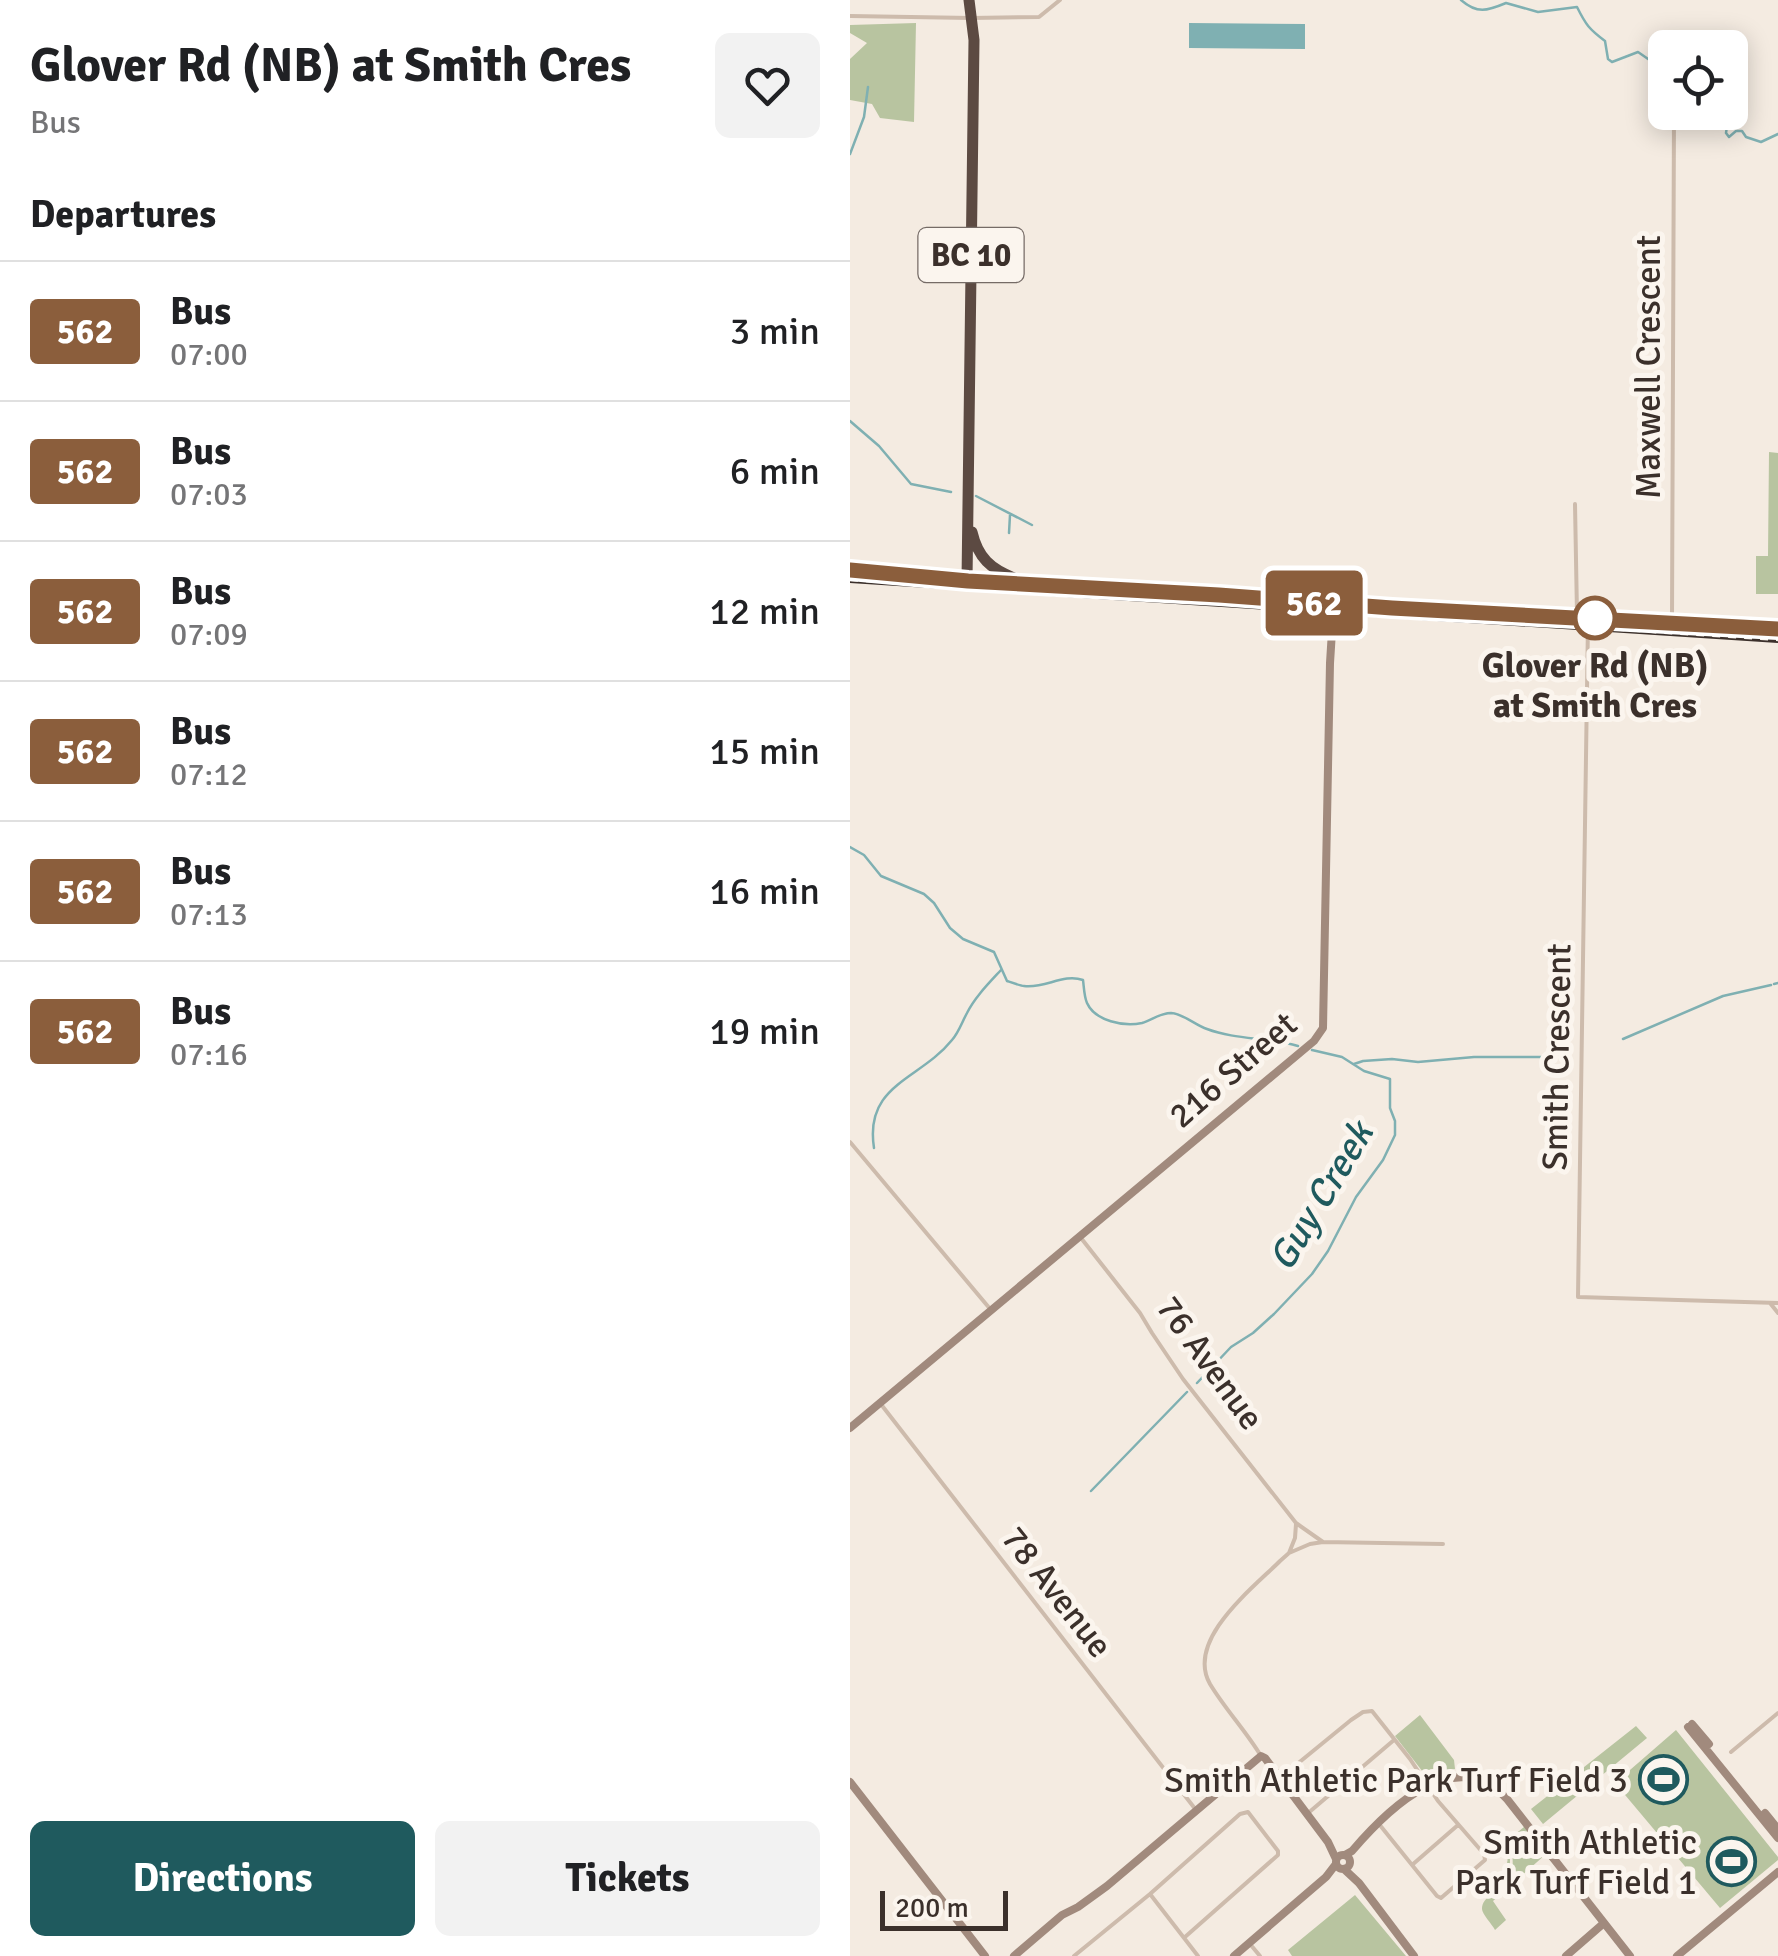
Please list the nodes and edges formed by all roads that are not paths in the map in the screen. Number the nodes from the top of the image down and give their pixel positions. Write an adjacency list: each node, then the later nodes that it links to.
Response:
1 (969, 0): 4 (highway, BC 10)
2 (1060, 0): 4 (street)
3 (850, 16): 4 (street)
4 (971, 18): 7 (highway, BC 10)
5 (1674, 130): 16 (street, Maxwell Crescent)
6 (1575, 504): 14 (street, Smith Crescent)
7 (968, 510): 9 (highway, BC 10); 10 (highway)
8 (850, 570): 9 (main road)
9 (968, 581): 10 (highway)
10 (1028, 582): 11 (highway)
11 (1219, 595): 12 (highway); 13 (highway)
12 (1296, 602): 13 (highway); 15 (highway)
13 (1340, 603): 14 (highway); 15 (main road); 18 (main road, 216 Street)
14 (1583, 617): 16 (highway); 21 (street, Smith Crescent)
15 (1329, 620): 18 (main road)
16 (1672, 622): 17 (highway)
17 (1778, 629)
18 (1330, 662): 20 (main road, 216 Street)
19 (850, 1142): 23 (street)
20 (1079, 1235): 23 (main road, 216 Street); 27 (street, 76 Avenue)
21 (1770, 1303): 22 (street, Smith Crescent); 24 (street)
22 (1778, 1303)
23 (991, 1310): 25 (main road, 216 Street)
24 (1778, 1313)
25 (880, 1403): 26 (main road, 216 Street); 38 (street, 78 Avenue)
26 (850, 1428)
27 (1296, 1523): 28 (street, 76 Avenue); 30 (street)
28 (1322, 1542): 29 (street); 30 (street)
29 (1444, 1544)
30 (1289, 1553): 34 (street)
31 (1778, 1713): 33 (street)
32 (1394, 1740): 35 (street); 37 (street); 39 (street)
33 (1731, 1752)
34 (1261, 1756): 35 (main road); 38 (main road)
35 (1280, 1778): 39 (main road)
36 (850, 1782): 51 (main road)
37 (1427, 1785): 40 (main road); 41 (street); 48 (main road)
38 (1196, 1810): 52 (main road)
39 (1307, 1814): 44 (main road)
40 (1380, 1824): 44 (main road); 45 (street)
41 (1459, 1824): 45 (street); 45 (street)
42 (1778, 1829): 43 (main road)
43 (1778, 1838)
44 (1343, 1862): 50 (main road); 57 (main road)
45 (1412, 1865)
46 (1778, 1872): 60 (main road)
47 (1150, 1894): 49 (street); 49 (street); 53 (street)
48 (1604, 1922): 58 (main road); 59 (main road)
49 (1185, 1937): 54 (street)
50 (1250, 1943): 55 (main road); 56 (street)
51 (985, 1956)
52 (1014, 1956)
53 (1074, 1956)
54 (1198, 1956)
55 (1234, 1956)
56 (1260, 1956)
57 (1414, 1956)
58 (1566, 1956)
59 (1630, 1956)
60 (1677, 1956)

